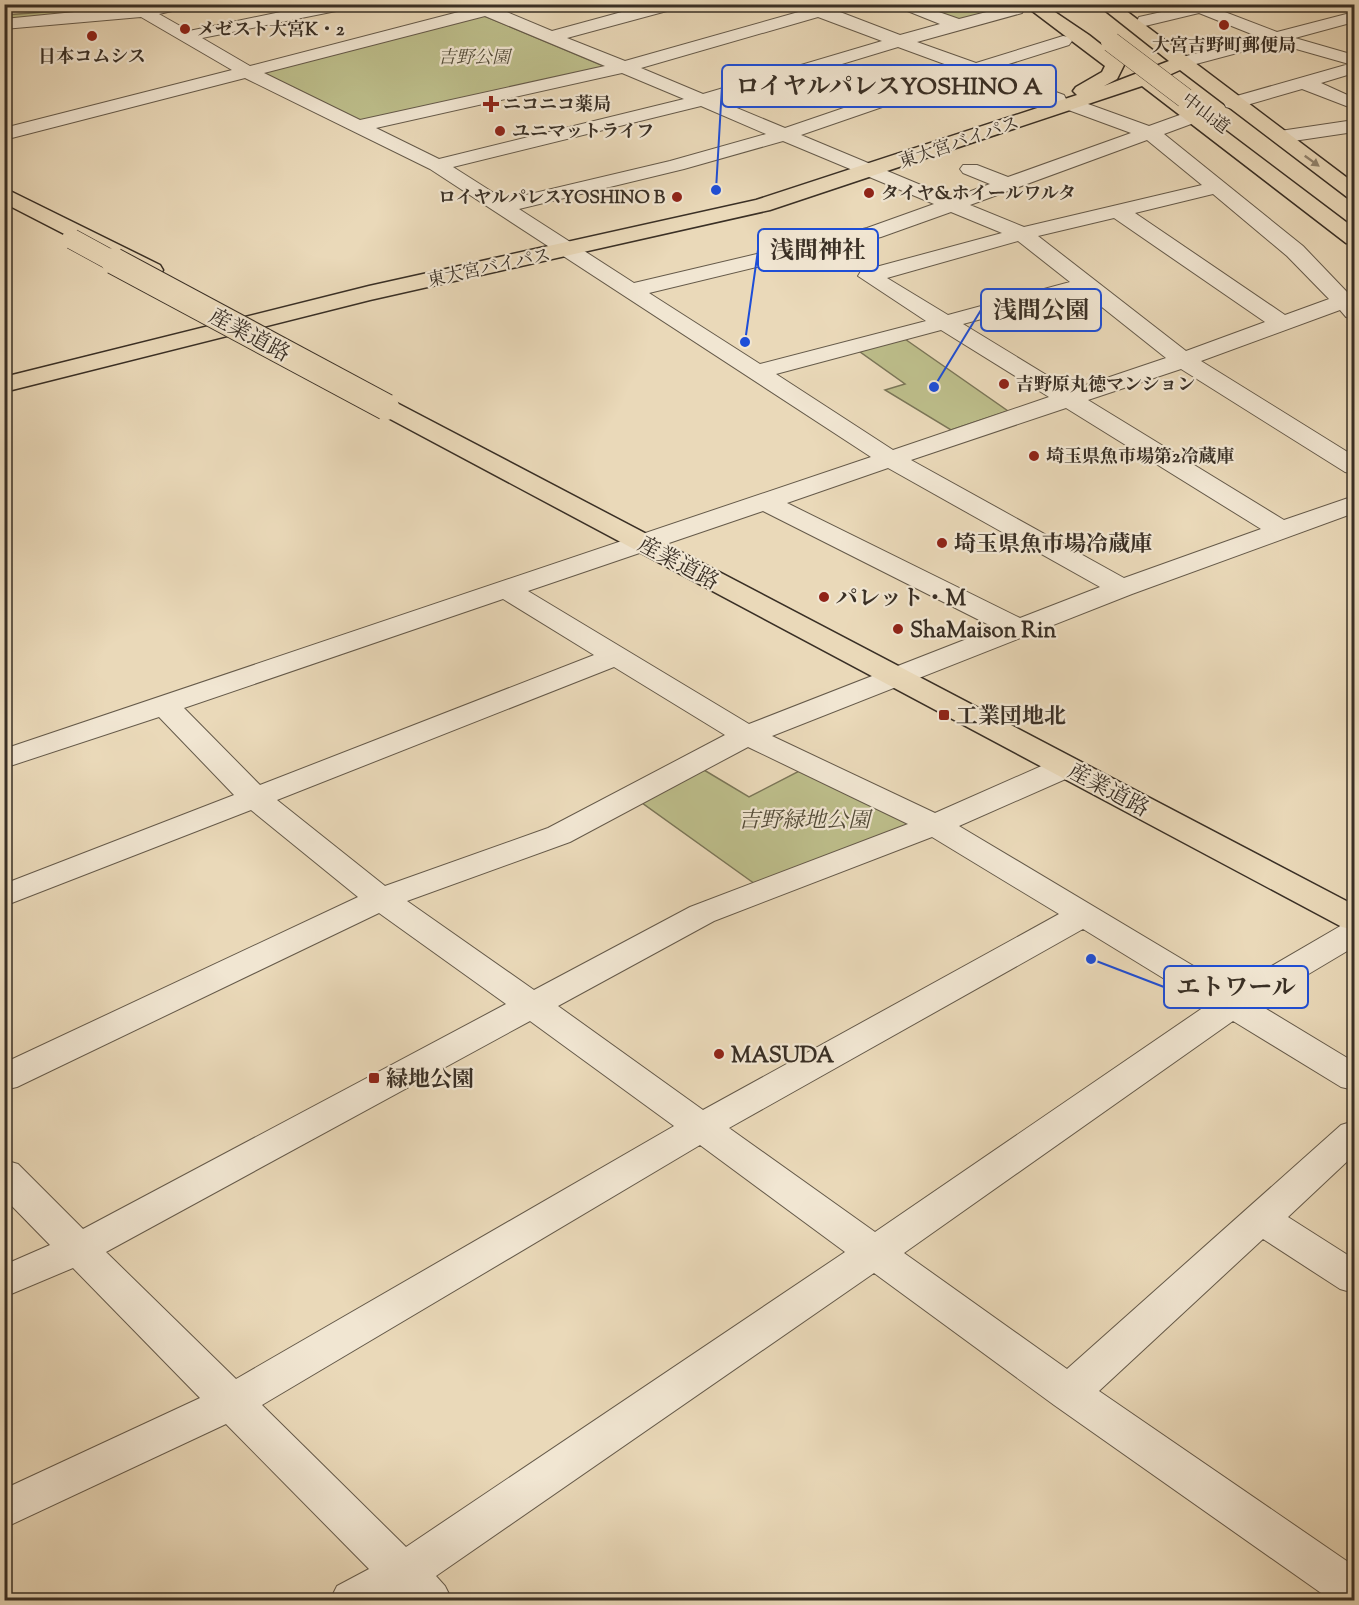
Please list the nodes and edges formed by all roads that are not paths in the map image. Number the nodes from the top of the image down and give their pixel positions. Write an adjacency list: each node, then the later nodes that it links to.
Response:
1 (179, 4): 12 (street)
2 (508, 4): 10 (street)
3 (672, 4): 15 (street)
4 (800, 4): 13 (street)
5 (898, 4): 19 (street)
6 (990, 4): 11 (street)
7 (1057, 4): 14 (main road, 中山道)
8 (332, 6): 20 (street)
9 (1201, 6): 17 (street); 22 (street)
10 (479, 7): 21 (street); 31 (street)
11 (1024, 7): 19 (street); 26 (main road)
12 (145, 9): 18 (street); 20 (street)
13 (821, 11): 23 (street); 25 (street)
14 (1090, 14): 26 (main road, 中山道); 28 (main road, 中山道)
15 (633, 15): 21 (street); 25 (street)
16 (1354, 17): 22 (street)
17 (1145, 21)
18 (4, 24)
19 (958, 25): 23 (street)
20 (184, 37): 31 (street)
21 (550, 37): 29 (street)
22 (1279, 39): 27 (street); 28 (street)
23 (899, 41): 30 (street); 36 (street)
24 (1063, 41): 30 (street)
25 (709, 43): 29 (street)
26 (1115, 47): 28 (main road); 34 (main road, 中山道, bridge); 35 (main road)
27 (1351, 59): 33 (street)
28 (1181, 63): 32 (main road, 東大宮バイパス); 37 (main road, 中山道)
29 (621, 68): 36 (street); 41 (street)
30 (974, 68): 35 (street); 46 (street)
31 (246, 71): 41 (street); 43 (street)
32 (1141, 76): 35 (main road, 東大宮バイパス); 40 (main road)
33 (1304, 83): 37 (street); 38 (street)
34 (1191, 96): 59 (main road); 61 (main road, 中山道)
35 (1069, 98): 44 (street); 49 (main road, 東大宮バイパス)
36 (700, 101): 46 (street); 48 (street)
37 (1233, 103): 47 (main road, 中山道)
38 (1354, 104)
39 (4, 115): 43 (street)
40 (1195, 116): 44 (street); 63 (main road)
41 (359, 126): 48 (street)
42 (1354, 126): 47 (street)
43 (30, 127): 45 (street)
44 (1148, 132): 51 (street); 52 (street)
45 (4, 134)
46 (782, 135): 49 (street); 57 (street)
47 (1280, 138): 53 (main road, 中山道, one-way to 53)
48 (438, 165): 57 (street)
49 (861, 169): 56 (street); 64 (main road, 東大宮バイパス)
50 (970, 169): 51 (street)
51 (1008, 184): 56 (street)
52 (1217, 187): 58 (street); 67 (street)
53 (1354, 193)
54 (4, 194): 68 (main road)
55 (4, 204): 78 (main road, 産業道路, bridge)
56 (951, 205): 62 (street); 66 (street)
57 (500, 207): 64 (street)
58 (1118, 211): 62 (street); 70 (street)
59 (1354, 212)
60 (4, 214): 68 (main road)
61 (1354, 223)
62 (1022, 234): 65 (street); 69 (street)
63 (1354, 238)
64 (560, 246): 66 (street); 68 (main road, 東大宮バイパス)
65 (1086, 285): 69 (street); 71 (street)
66 (628, 291): 73 (street)
67 (1351, 303): 70 (street)
68 (225, 321): 72 (main road, 東大宮バイパス); 74 (main road, 東大宮バイパス); 78 (main road); 78 (main road)
69 (944, 322): 73 (street); 75 (street)
70 (1282, 323): 71 (street)
71 (1183, 360): 75 (street); 77 (street)
72 (4, 372)
73 (754, 373): 76 (street)
74 (4, 385)
75 (1068, 398): 76 (street); 81 (street)
76 (890, 459): 79 (street); 83 (street)
77 (1354, 467)
78 (560, 499): 82 (main road, 産業道路)
79 (763, 501): 82 (street); 85 (street)
80 (1354, 504): 81 (street)
81 (1283, 531): 83 (street)
82 (643, 543): 84 (street); 87 (main road, 産業道路)
83 (1122, 588): 85 (street)
84 (505, 589): 86 (street); 88 (street)
85 (1018, 628): 87 (street)
86 (614, 657): 89 (street); 92 (street)
87 (897, 677): 89 (street); 91 (main road, 産業道路)
88 (164, 705): 90 (street); 92 (street)
89 (747, 735): 93 (street); 95 (street)
90 (4, 759)
91 (1066, 767): 93 (street); 97 (main road, 産業道路)
92 (255, 798): 94 (street); 95 (street)
93 (935, 825): 96 (street); 100 (street)
94 (4, 896)
95 (381, 899): 100 (street); 101 (street)
96 (1083, 915): 99 (street); 103 (street)
97 (1354, 920)
98 (1354, 933): 99 (street)
99 (1231, 1005): 102 (street); 108 (street)
100 (533, 1006): 103 (street); 107 (street)
101 (4, 1078)
102 (1354, 1078)
103 (700, 1128): 108 (street); 112 (street)
104 (1354, 1134): 106 (street)
105 (4, 1174): 107 (street)
106 (1261, 1219): 109 (street); 111 (street)
107 (78, 1249): 110 (street); 112 (street)
108 (874, 1253): 111 (street); 114 (street)
109 (1354, 1278)
110 (4, 1282)
111 (1069, 1393): 115 (street)
112 (230, 1403): 113 (street); 114 (street)
113 (4, 1510)
114 (416, 1587): 116 (street)
115 (1354, 1591)
116 (352, 1600)

